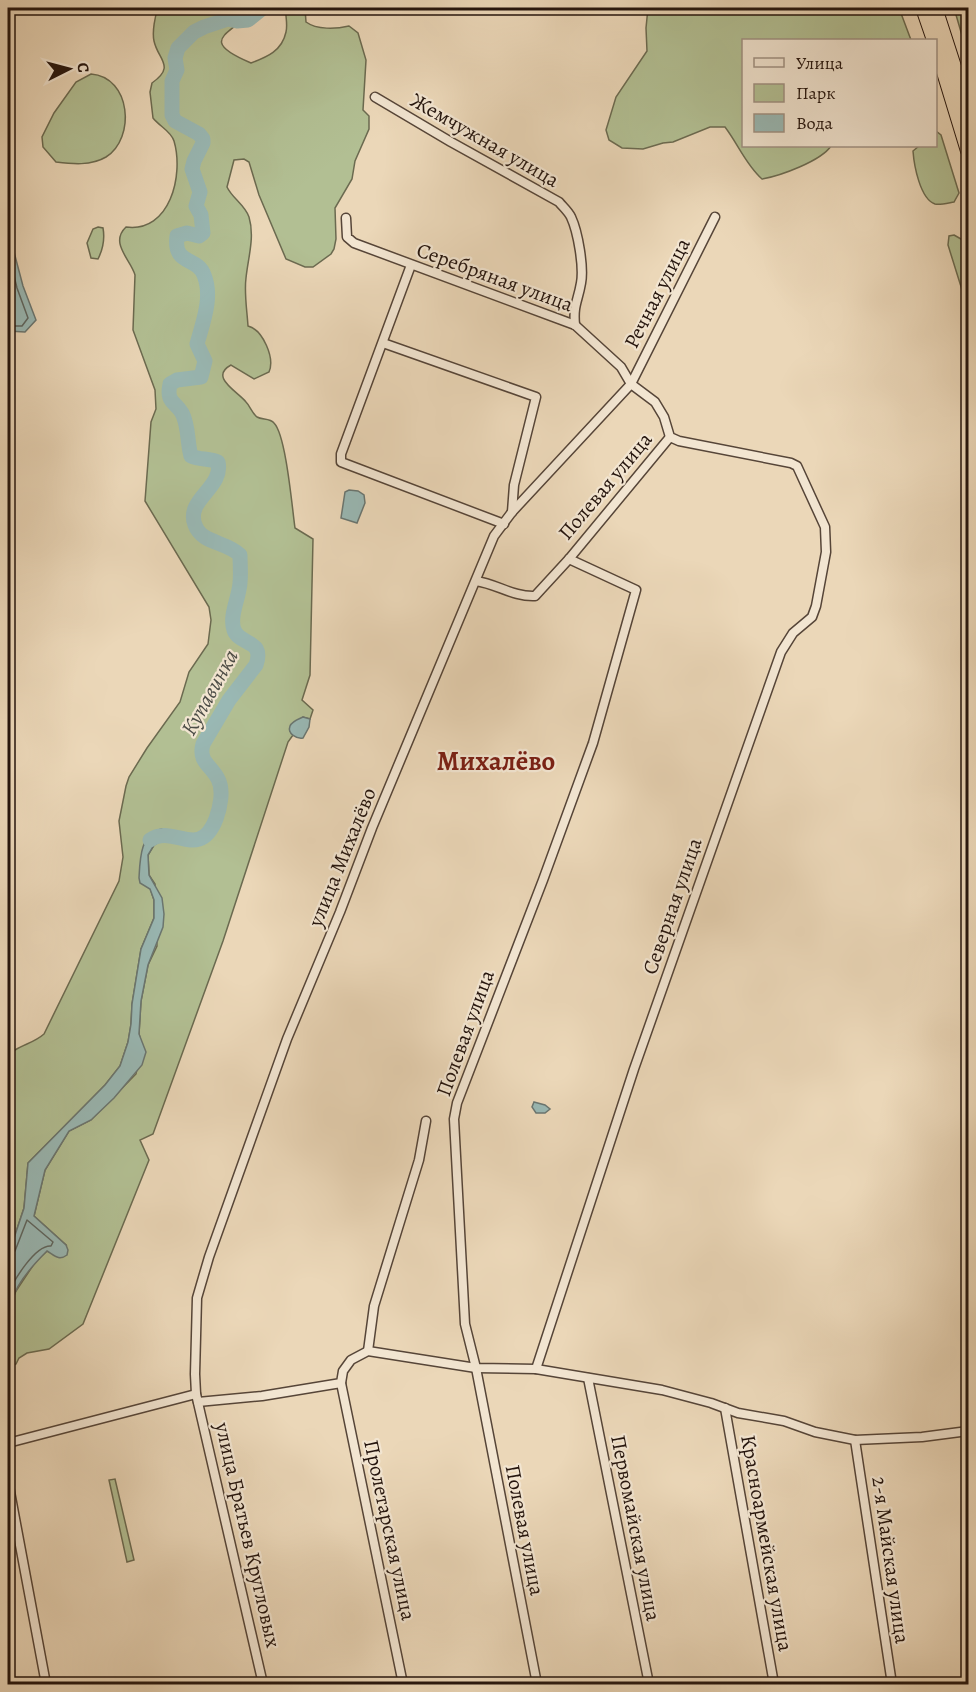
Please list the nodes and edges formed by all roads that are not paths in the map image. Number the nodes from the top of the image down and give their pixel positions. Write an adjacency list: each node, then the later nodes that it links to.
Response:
1 (923, 8): 3 (highway)
2 (935, 8): 6 (highway)
3 (934, 39)
4 (937, 49): 7 (highway)
5 (375, 97): 11 (street, Жемчужная улица)
6 (969, 110)
7 (969, 151)
8 (715, 217): 13 (street, Речная улица)
9 (346, 218): 10 (street, Серебряная улица)
10 (411, 265): 11 (street, Серебряная улица); 12 (street)
11 (575, 325): 13 (street, Серебряная улица)
12 (383, 343): 15 (street); 16 (street)
13 (631, 384): 14 (street, Серебряная улица); 15 (street, улица Михалёво)
14 (670, 437): 17 (street, Полевая улица); 22 (street, Северная улица)
15 (512, 512): 16 (street, улица Михалёво)
16 (504, 524): 18 (street, улица Михалёво)
17 (569, 559): 18 (street, Полевая улица); 21 (street, Полевая улица)
18 (476, 581): 25 (street, улица Михалёво)
19 (426, 1121): 20 (street)
20 (368, 1351): 21 (street); 24 (street)
21 (476, 1368): 22 (street); 34 (street, Полевая улица)
22 (536, 1369): 23 (street)
23 (588, 1378): 26 (street); 35 (street, Первомайская улица)
24 (341, 1383): 25 (street); 33 (street, Пролетарская улица)
25 (197, 1398): 29 (street); 32 (street, улица Братьев Кругловых)
26 (725, 1408): 28 (street); 36 (street, Красноармейская улица)
27 (969, 1431): 28 (street)
28 (855, 1440): 37 (street, 2-я Майская улица)
29 (8, 1443)
30 (8, 1481): 31 (street)
31 (46, 1684)
32 (263, 1684)
33 (403, 1684)
34 (537, 1684)
35 (649, 1684)
36 (774, 1684)
37 (892, 1684)

